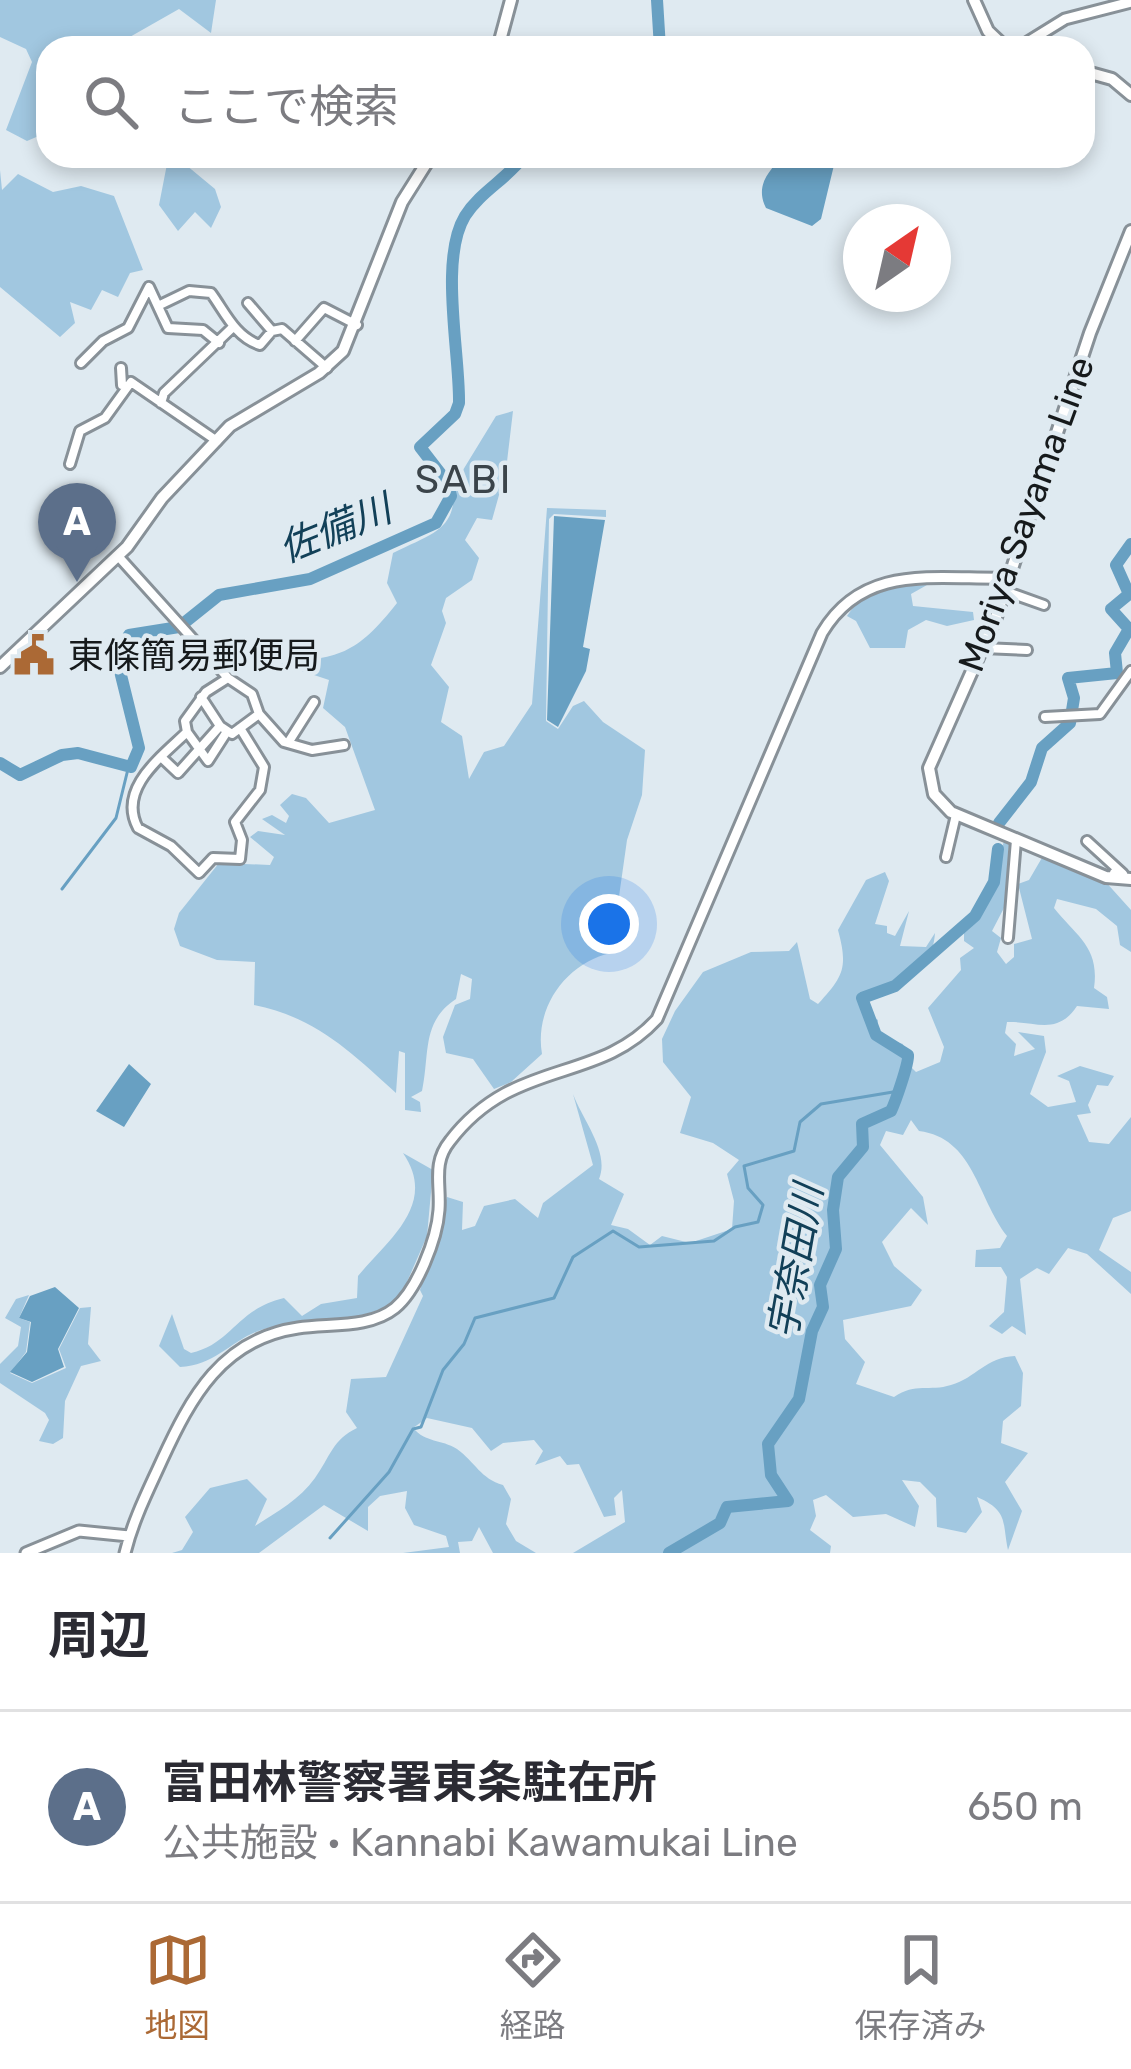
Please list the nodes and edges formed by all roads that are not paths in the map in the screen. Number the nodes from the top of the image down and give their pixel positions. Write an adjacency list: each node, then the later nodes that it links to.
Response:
1 (511, 0): 4 (main road)
2 (974, 0): 5 (main road)
3 (1131, 2): 6 (street)
4 (501, 36)
5 (992, 36)
6 (1037, 36)
7 (1095, 74): 8 (main road)
8 (1131, 95)
9 (423, 168): 13 (main road)
10 (1131, 231): 26 (main road, Moriya Sayama Line)
11 (248, 302): 15 (street)
12 (160, 305): 14 (street); 17 (street); 18 (street)
13 (357, 325): 16 (street); 20 (main road)
14 (233, 327): 15 (street); 17 (street)
15 (272, 331): 16 (street)
16 (295, 341): 20 (street)
17 (219, 343): 22 (street)
18 (81, 363)
19 (121, 368): 21 (street)
20 (327, 368): 23 (main road)
21 (123, 392): 22 (street); 24 (street)
22 (161, 404): 23 (street)
23 (217, 441): 25 (main road)
24 (70, 464)
25 (118, 556): 30 (main road); 32 (street)
26 (1007, 584): 27 (street); 28 (main road, Moriya Sayama Line); 51 (street)
27 (1044, 605)
28 (983, 648): 29 (street); 44 (main road, Moriya Sayama Line)
29 (1027, 650)
30 (0, 667)
31 (1131, 671): 36 (street)
32 (228, 678): 33 (street); 35 (street)
33 (201, 698): 38 (street); 39 (street)
34 (314, 702): 40 (street)
35 (259, 714): 37 (street); 40 (street)
36 (1046, 717)
37 (240, 728): 38 (street); 43 (street)
38 (223, 729): 42 (street)
39 (187, 732): 42 (street); 43 (street)
40 (287, 743): 41 (street)
41 (344, 746)
42 (200, 748): 43 (street)
43 (161, 757)
44 (956, 815): 45 (main road); 47 (street)
45 (1016, 840): 48 (main road); 50 (street)
46 (1087, 841): 48 (street)
47 (946, 857)
48 (1111, 878): 49 (main road)
49 (1131, 879)
50 (1008, 938)
51 (129, 1536): 52 (street); 53 (street)
52 (26, 1553)
53 (125, 1553)

